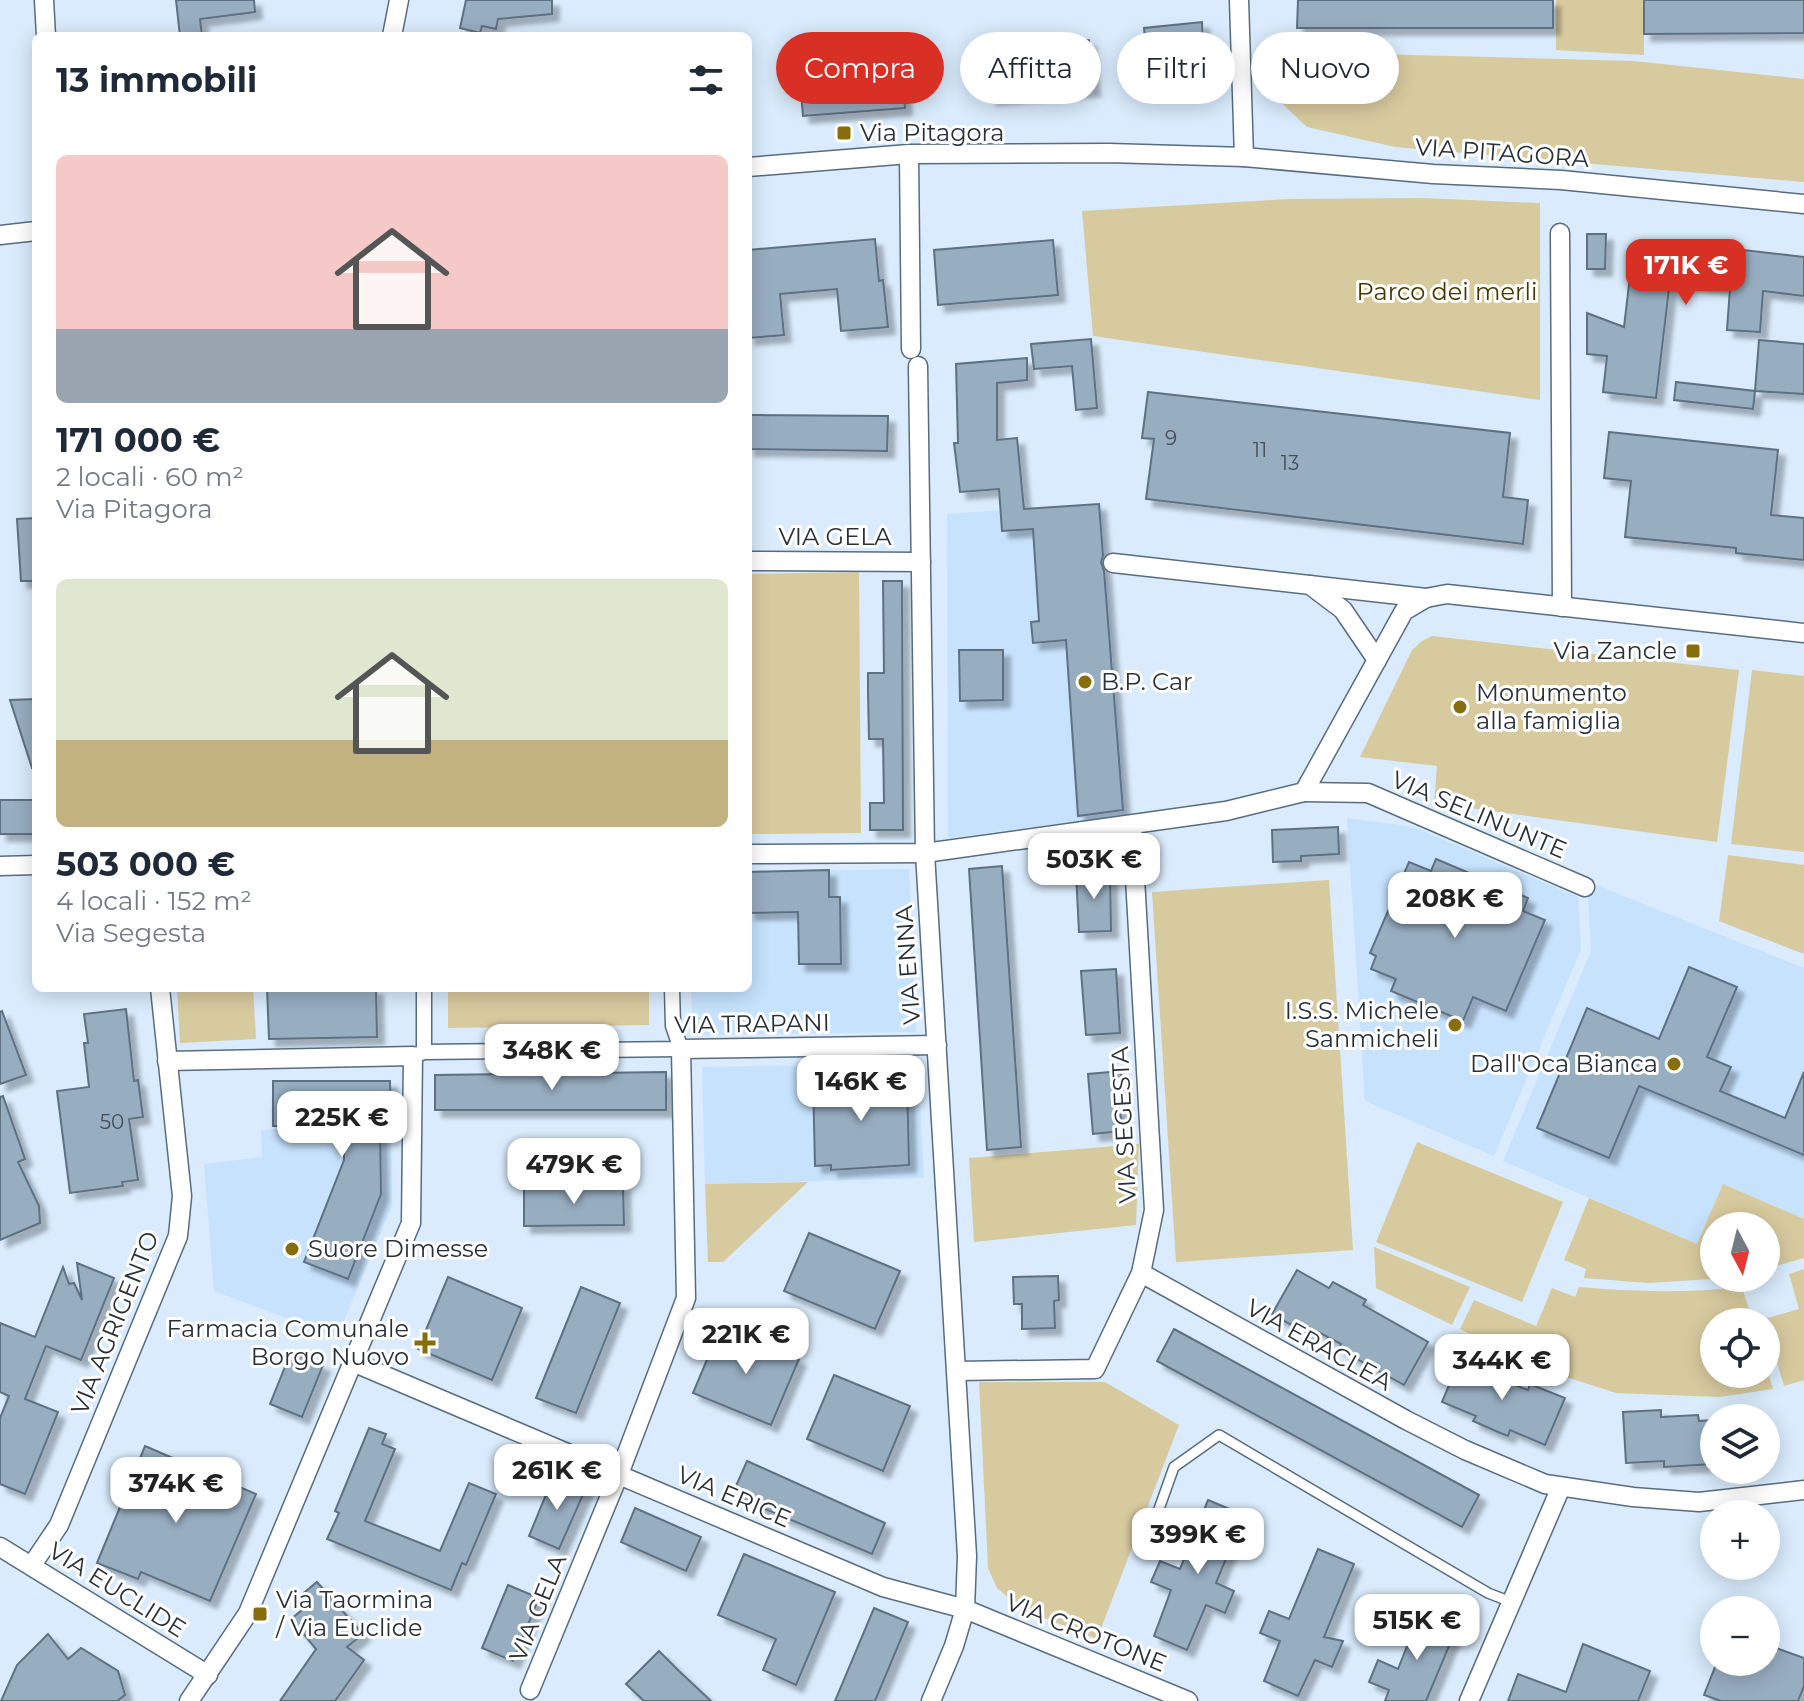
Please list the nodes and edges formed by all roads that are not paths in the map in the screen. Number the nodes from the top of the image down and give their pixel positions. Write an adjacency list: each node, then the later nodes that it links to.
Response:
1 (44, 0): 4 (street)
2 (399, 0): 5 (street)
3 (1239, 0): 7 (street)
4 (46, 32)
5 (393, 32)
6 (909, 154): 7 (street, VIA PITAGORA); 8 (street, VIA PITAGORA); 14 (street, VIA ENNA)
7 (1244, 157): 9 (street, VIA PITAGORA)
8 (752, 167)
9 (1804, 204)
10 (32, 231): 12 (street)
11 (1560, 233): 18 (street)
12 (0, 235)
13 (752, 561): 14 (street, VIA GELA)
14 (921, 562): 23 (street, VIA ENNA)
15 (1113, 563): 16 (street)
16 (1307, 584): 17 (street); 20 (street)
17 (1426, 598): 18 (street); 20 (street)
18 (1562, 607): 19 (street)
19 (1804, 633)
20 (1377, 660): 21 (street)
21 (1304, 792): 22 (street, VIA SELINUNTE); 27 (street, VIA SELINUNTE)
22 (1132, 826): 23 (street, VIA SELINUNTE); 35 (street, VIA SEGESTA)
23 (925, 853): 24 (street, VIA SELINUNTE); 31 (street, VIA ENNA)
24 (752, 854)
25 (32, 865): 26 (street)
26 (0, 866)
27 (1585, 887)
28 (160, 992): 34 (street, VIA AGRIGENTO)
29 (424, 992): 33 (street)
30 (672, 992): 32 (street, VIA GELA)
31 (937, 1045): 32 (street, VIA TRAPANI); 37 (street, VIA ENNA)
32 (681, 1049): 33 (street, VIA TRAPANI); 38 (street, VIA GELA)
33 (419, 1054): 34 (street, VIA TRAPANI); 36 (street)
34 (167, 1061): 43 (street, VIA AGRIGENTO)
35 (1141, 1273): 37 (street, VIA SEGESTA); 39 (street, VIA ERACLEA)
36 (355, 1363): 38 (street, VIA ERICE); 46 (street)
37 (957, 1371): 45 (street, VIA ENNA)
38 (619, 1474): 45 (street, VIA ERICE); 47 (street, VIA GELA)
39 (1561, 1487): 40 (street, VIA ERACLEA); 44 (street)
40 (1804, 1490)
41 (0, 1547): 43 (street, VIA EUCLIDE)
42 (1144, 1551): 44 (lane)
43 (32, 1565): 46 (street, VIA EUCLIDE)
44 (1511, 1602): 51 (street)
45 (965, 1609): 49 (street, VIA ENNA); 50 (street, VIA CROTONE)
46 (208, 1675): 48 (street)
47 (530, 1690)
48 (189, 1701)
49 (931, 1701)
50 (1188, 1701)
51 (1469, 1701)

